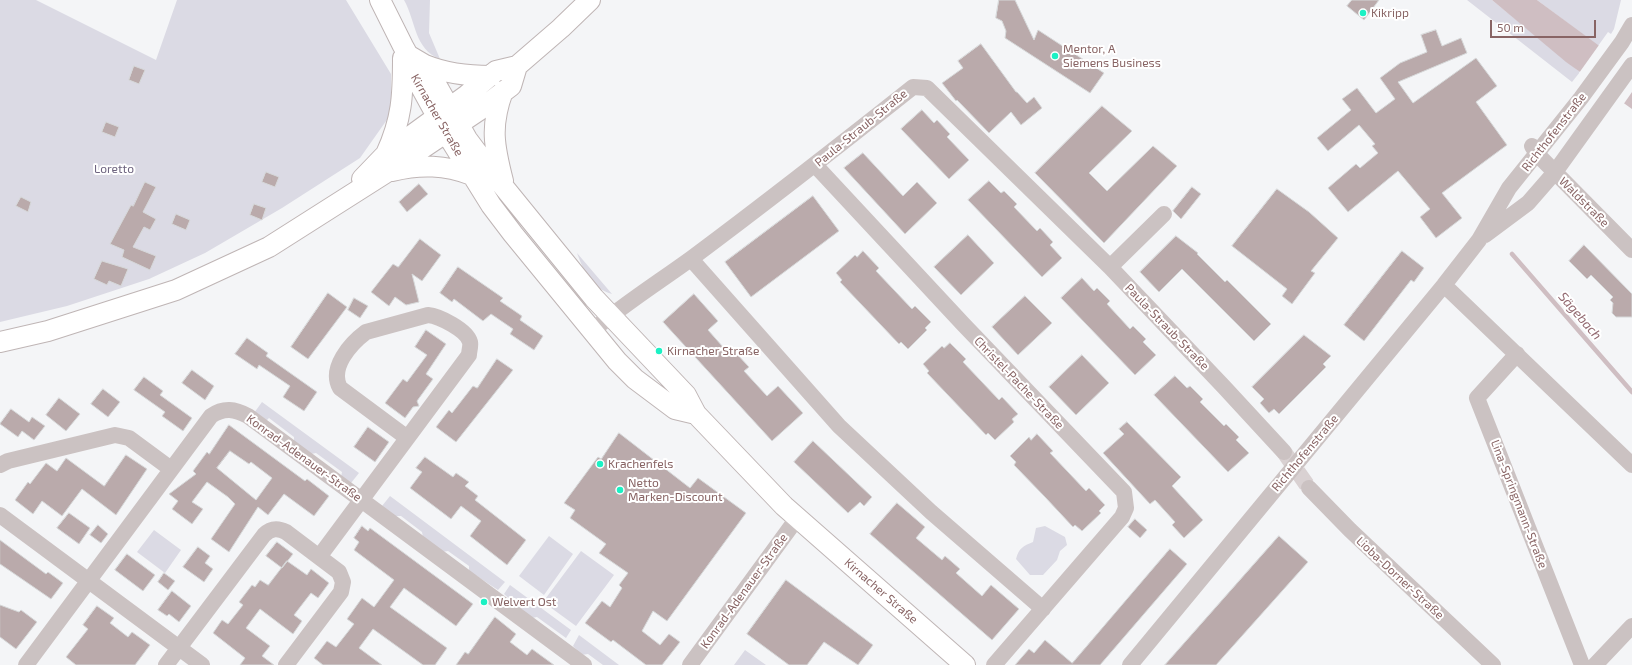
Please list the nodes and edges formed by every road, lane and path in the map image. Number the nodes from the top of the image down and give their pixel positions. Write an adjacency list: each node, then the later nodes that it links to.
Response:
1 (380, 0): 4 (main road, Kirnacher Straße)
2 (590, 0): 7 (main road)
3 (1632, 25): 11 (street, Richthofenstraße)
4 (406, 51): 5 (main road, Kirnacher Straße); 10 (main road, Kirnacher Straße); 12 (main road)
5 (425, 65): 8 (main road); 10 (main road, Kirnacher Straße)
6 (1632, 65): 14 (street, Richthofenstraße)
7 (517, 66): 8 (main road); 9 (main road)
8 (491, 76): 10 (main road)
9 (503, 91): 10 (main road); 16 (main road)
10 (448, 120): 12 (main road); 15 (main road, Kirnacher Straße); 16 (main road, Kirnacher Straße)
11 (1535, 150): 14 (street, Waldstraße); 18 (street, Richthofenstraße)
12 (386, 163): 15 (main road); 25 (main road)
13 (815, 165): 20 (street, Paula-Straub-Straße); 21 (street, Paula-Straub-Straße); 39 (street, Christel-Pache-Straße)
14 (1555, 172): 18 (street, Richthofenstraße); 19 (street, Waldstraße)
15 (472, 175): 24 (main road, Kirnacher Straße)
16 (506, 191): 23 (main road, Kirnacher Straße)
17 (1164, 214): 21 (street)
18 (1479, 240): 22 (street, Richthofenstraße)
19 (1632, 250)
20 (691, 259): 23 (street, Paula-Straub-Straße); 39 (street)
21 (1110, 267): 29 (street, Paula-Straub-Straße)
22 (1444, 285): 26 (street); 50 (street, Richthofenstraße)
23 (611, 314): 24 (street, Paula-Straub-Straße); 27 (main road, Kirnacher Straße)
24 (592, 331): 27 (main road, Kirnacher Straße)
25 (0, 342)
26 (1517, 354): 31 (street); 52 (street, Lina-Springmann-Straße)
27 (696, 414): 36 (main road, Kirnacher Straße)
28 (406, 438): 28 (street); 34 (street)
29 (1284, 452)
30 (0, 465): 32 (street)
31 (1632, 465)
32 (171, 469): 34 (street, Konrad-Adenauer-Straße); 38 (street, Konrad-Adenauer-Straße)
33 (1309, 488): 51 (street, Lioba-Dorner-Straße)
34 (362, 501): 37 (street); 46 (street, Konrad-Adenauer-Straße)
35 (0, 514): 38 (street)
36 (798, 517): 47 (street, Konrad-Adenauer-Straße); 48 (main road, Kirnacher Straße)
37 (319, 557): 41 (street); 45 (street)
38 (87, 581): 41 (street); 42 (street, Konrad-Adenauer-Straße)
39 (1043, 609): 49 (street, Christel-Pache-Straße)
40 (1632, 626): 53 (street)
41 (179, 647): 43 (street); 44 (street)
42 (26, 665)
43 (166, 665)
44 (202, 665)
45 (286, 665)
46 (584, 665)
47 (690, 665)
48 (965, 665)
49 (994, 665)
50 (1130, 665)
51 (1493, 665)
52 (1582, 665)
53 (1595, 665)

